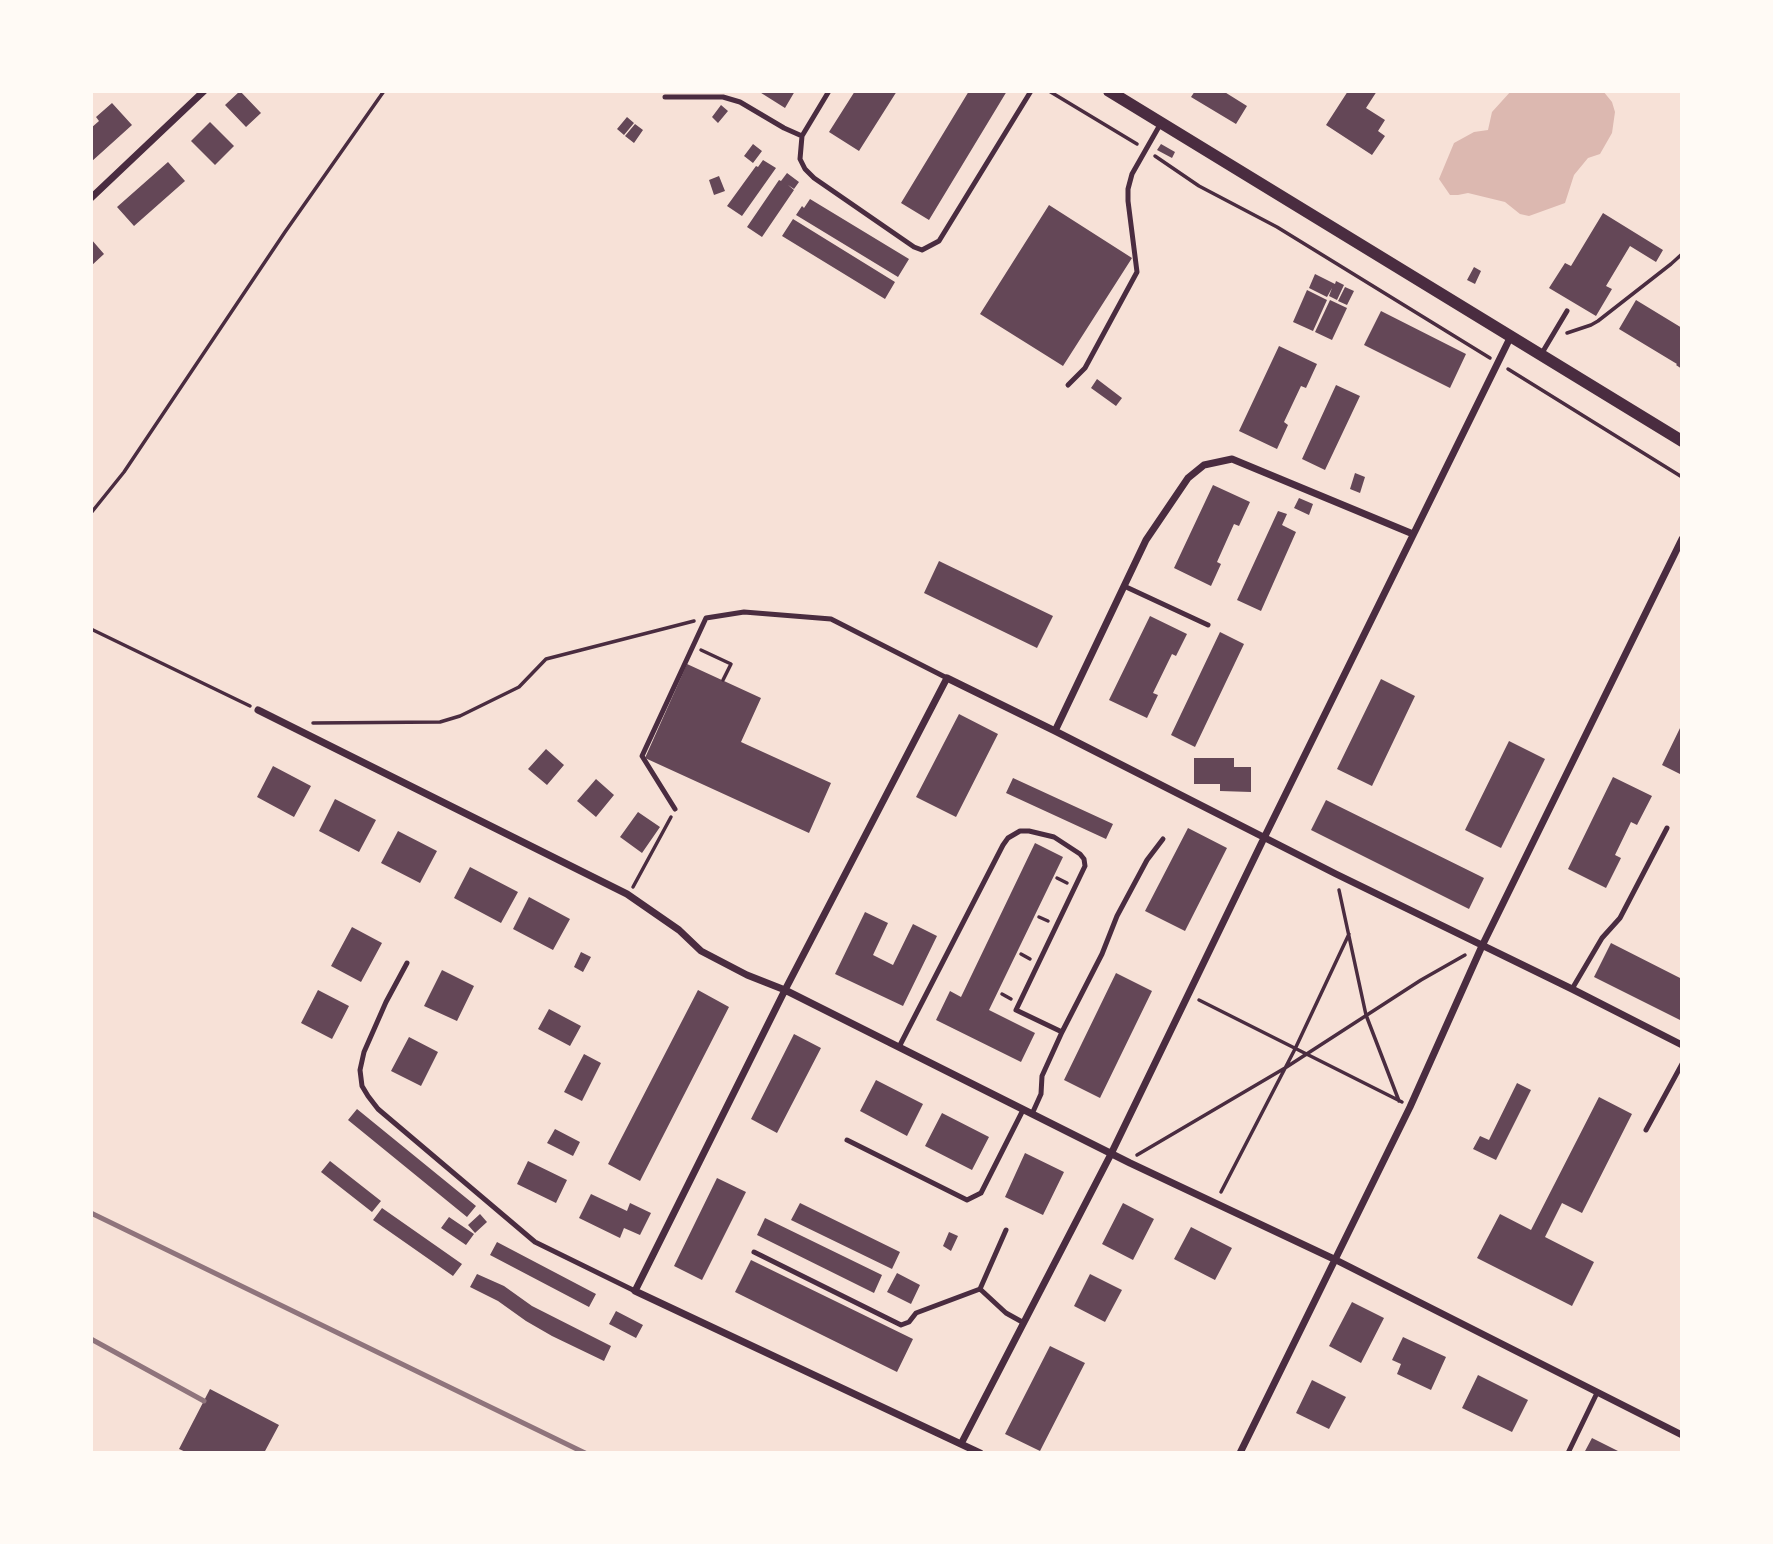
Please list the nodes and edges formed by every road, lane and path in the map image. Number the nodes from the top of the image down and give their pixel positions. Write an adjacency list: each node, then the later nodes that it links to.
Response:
1 (204, 91): 11 (street)
2 (384, 91): 21 (path)
3 (829, 91): 9 (lane)
4 (1031, 91): 9 (lane)
5 (1049, 91): 10 (path)
6 (1109, 91): 8 (street)
7 (665, 97): 9 (lane)
8 (1161, 123): 10 (lane); 14 (street)
9 (802, 136)
10 (1146, 150): 17 (path); 18 (lane)
11 (91, 198)
12 (1682, 254): 15 (path)
13 (1567, 311): 15 (lane)
14 (1511, 336): 16 (street); 17 (street)
15 (1550, 340): 16 (lane)
16 (1541, 355): 19 (street)
17 (1498, 363): 20 (path); 22 (street)
18 (1068, 385)
19 (1682, 441)
20 (1682, 477)
21 (91, 513)
22 (1413, 534): 24 (street); 36 (street)
23 (1682, 539): 41 (street)
24 (1124, 586): 26 (lane); 33 (street)
25 (706, 618): 28 (lane); 29 (lane); 32 (path)
26 (1208, 625)
27 (91, 629): 31 (path)
28 (693, 646): 30 (path); 34 (lane)
29 (947, 678): 33 (street); 44 (street)
30 (723, 680)
31 (258, 710): 39 (street)
32 (310, 723)
33 (1055, 731): 36 (street)
34 (676, 808): 39 (path)
35 (1667, 828): 43 (lane)
36 (1264, 838): 38 (street); 45 (street)
37 (1163, 839): 47 (lane)
38 (1336, 874): 40 (path); 41 (street)
39 (627, 894): 44 (street)
40 (1349, 934): 46 (path); 50 (path)
41 (1482, 946): 43 (street); 46 (path); 55 (street)
42 (407, 963): 67 (lane)
43 (1572, 989): 48 (street)
44 (785, 990): 49 (street); 67 (street)
45 (1188, 995): 50 (path); 60 (street)
46 (1366, 1016): 51 (path); 54 (path)
47 (1062, 1032): 49 (lane); 57 (lane)
48 (1682, 1045)
49 (899, 1047): 56 (street)
50 (1296, 1049): 51 (path); 53 (path)
51 (1307, 1055): 53 (path); 54 (path)
52 (1682, 1064): 58 (lane)
53 (1285, 1068): 61 (path); 62 (path)
54 (1399, 1101): 55 (path)
55 (1410, 1107): 65 (street)
56 (1023, 1110): 57 (street); 59 (lane)
57 (1032, 1114): 60 (street)
58 (1646, 1130)
59 (847, 1140)
60 (1111, 1154): 61 (street); 68 (street)
61 (1126, 1161): 62 (street)
62 (1216, 1202): 65 (street)
63 (1006, 1230): 66 (lane)
64 (754, 1252): 66 (lane)
65 (1336, 1260): 69 (street); 73 (street)
66 (980, 1289): 68 (lane)
67 (635, 1291): 71 (street)
68 (1024, 1323): 71 (street)
69 (1597, 1393): 70 (street); 74 (lane)
70 (1682, 1435)
71 (961, 1444): 72 (street)
72 (980, 1453)
73 (1240, 1453)
74 (1568, 1453)

